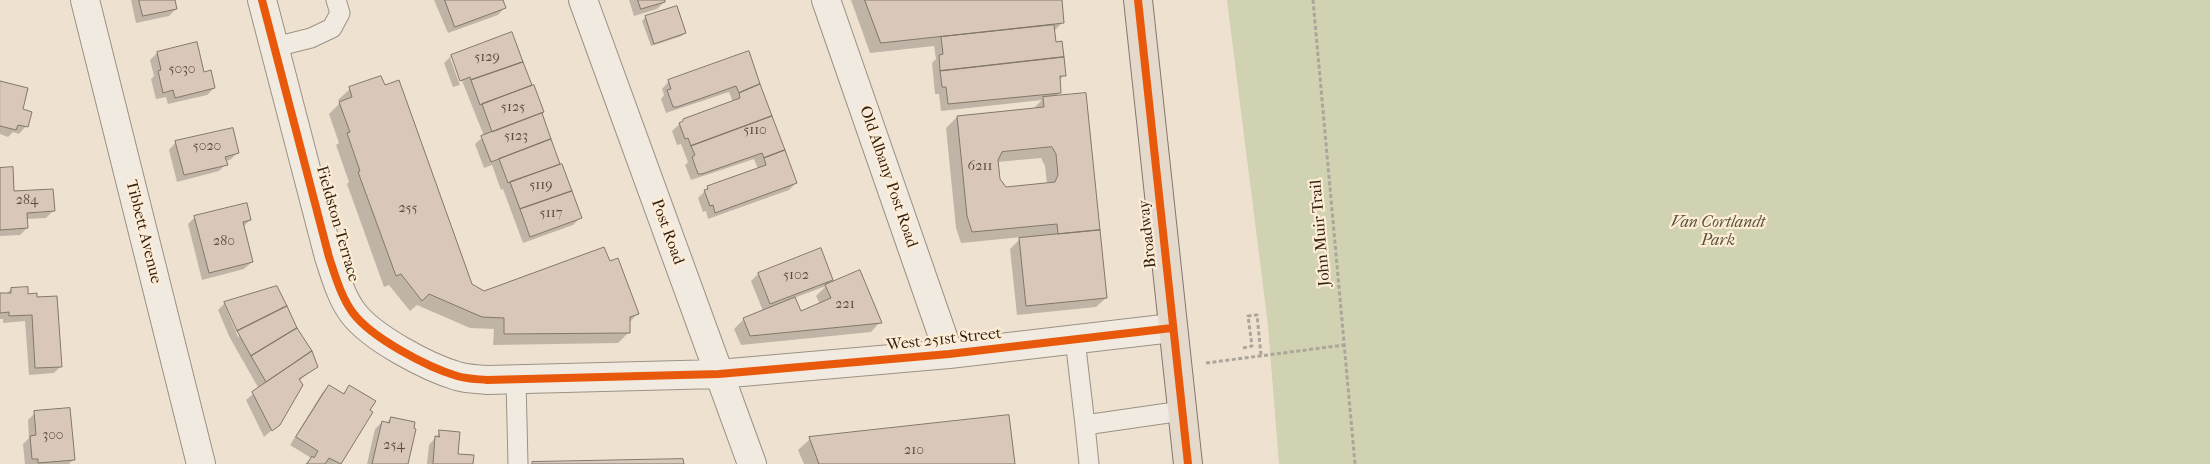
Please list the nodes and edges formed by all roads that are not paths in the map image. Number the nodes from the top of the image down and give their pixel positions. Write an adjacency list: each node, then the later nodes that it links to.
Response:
1 (85, 0): 15 (street, Tibbett Avenue)
2 (262, 0): 7 (street, Fieldston Terrace)
3 (336, 0): 7 (lane)
4 (583, 0): 11 (street, Post Road)
5 (826, 0): 10 (street, Old Albany Post Road)
6 (1138, 0): 8 (main road, Broadway)
7 (274, 47): 12 (street, Fieldston Terrace)
8 (1172, 328): 9 (street, West 251st Street); 13 (main road, Broadway)
9 (1074, 339): 10 (street, West 251st Street); 14 (lane)
10 (949, 354): 11 (street, West 251st Street)
11 (719, 374): 12 (street, Fieldston Terrace); 17 (street, Post Road)
12 (516, 380): 16 (lane)
13 (1182, 412): 14 (lane); 19 (main road, Broadway)
14 (1084, 425): 18 (lane)
15 (201, 464)
16 (518, 464)
17 (752, 464)
18 (1089, 464)
19 (1188, 464)

